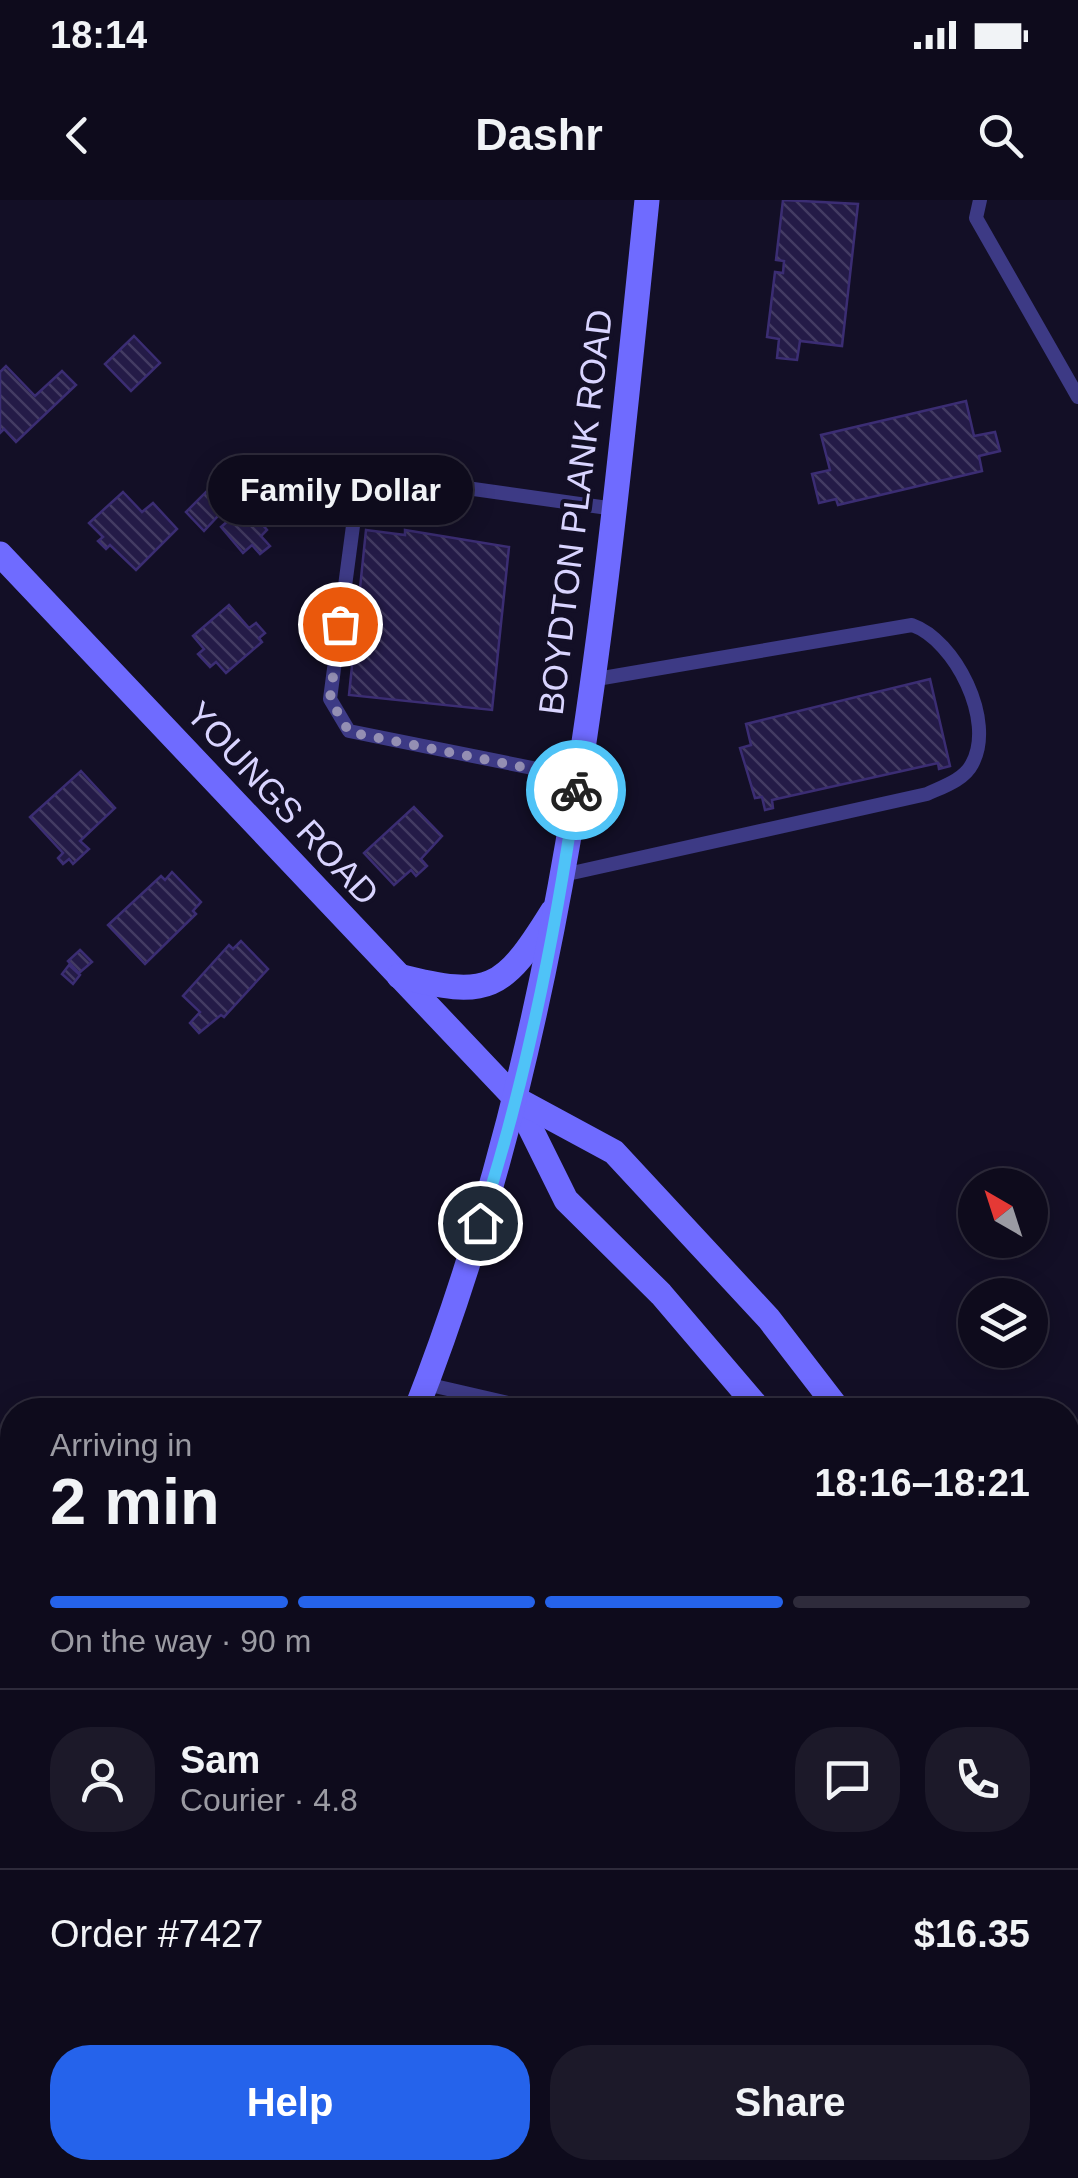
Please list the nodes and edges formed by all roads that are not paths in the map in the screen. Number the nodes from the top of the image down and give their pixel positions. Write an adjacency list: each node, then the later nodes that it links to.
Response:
1 (647, 200): 6 (main road, BOYDTON PLANK ROAD)
2 (980, 200): 3 (lane)
3 (1078, 397)
4 (296, 464): 5 (lane)
5 (360, 474): 6 (lane); 9 (lane)
6 (615, 508): 8 (main road, BOYDTON PLANK ROAD)
7 (0, 554): 11 (main road, YOUNGS ROAD)
8 (591, 680): 9 (main road, BOYDTON PLANK ROAD); 10 (lane)
9 (577, 778): 10 (main road, BOYDTON PLANK ROAD)
10 (562, 887): 11 (main road); 12 (main road, BOYDTON PLANK ROAD)
11 (398, 976): 12 (main road, YOUNGS ROAD)
12 (516, 1099): 13 (main road, BOYDTON PLANK ROAD); 16 (main road); 17 (main road)
13 (426, 1384): 14 (main road, BOYDTON PLANK ROAD); 15 (lane)
14 (421, 1398)
15 (464, 1398)
16 (750, 1398)
17 (830, 1398)

